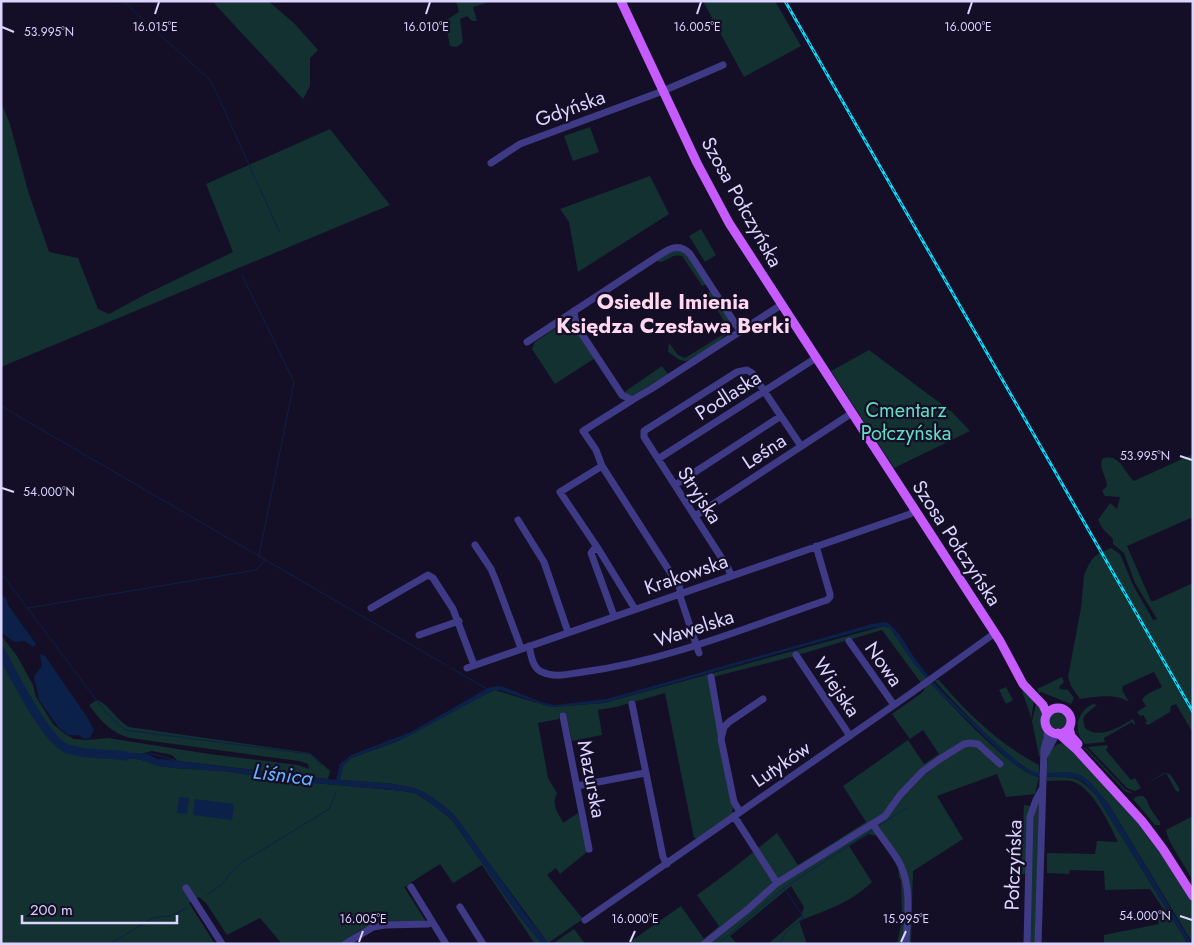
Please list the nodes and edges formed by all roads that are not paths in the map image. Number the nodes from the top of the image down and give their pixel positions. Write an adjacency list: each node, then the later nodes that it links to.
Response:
1 (621, 1): 3 (main road, Szosa Połczyńska)
2 (723, 65): 3 (street, Gdyńska)
3 (663, 91): 4 (street, Gdyńska); 5 (main road, Szosa Połczyńska)
4 (491, 163)
5 (781, 304): 7 (street); 9 (main road, Szosa Połczyńska)
6 (574, 311): 7 (street); 8 (street); 11 (street)
7 (740, 331): 11 (street)
8 (527, 342)
9 (816, 358): 10 (street, Podlaska); 12 (main road, Szosa Połczyńska)
10 (765, 390): 13 (street); 15 (street, Podlaska); 15 (street, Stryjska)
11 (634, 398): 16 (street)
12 (852, 413): 14 (street, Leśna); 18 (main road, Szosa Połczyńska)
13 (781, 416): 14 (street); 17 (street)
14 (801, 446): 19 (street, Leśna)
15 (658, 459): 17 (street, Stryjska)
16 (602, 466): 23 (street); 25 (street)
17 (675, 485): 19 (street, Stryjska)
18 (915, 510): 22 (street, Krakowska); 31 (main road, Szosa Połczyńska)
19 (694, 516): 24 (street, Stryjska)
20 (518, 520): 30 (street)
21 (475, 545): 36 (street)
22 (816, 546): 24 (street, Krakowska); 34 (street, Wawelska)
23 (599, 550): 27 (street); 28 (street)
24 (731, 575): 25 (street, Krakowska)
25 (680, 593): 27 (street, Krakowska); 34 (street)
26 (371, 608): 29 (street)
27 (636, 609): 28 (street, Krakowska)
28 (614, 616): 30 (street, Krakowska)
29 (459, 621): 32 (street); 36 (street, Krakowska)
30 (568, 632): 35 (street, Krakowska)
31 (995, 633): 39 (main road, Szosa Połczyńska); 43 (street, Lutyków)
32 (419, 635)
33 (849, 641): 43 (street, Nowa)
34 (696, 645): 35 (street, Wawelska); 37 (street)
35 (529, 646): 36 (street, Krakowska)
36 (521, 648)
37 (698, 653)
38 (796, 656): 50 (street, Wiejska)
39 (1012, 662): 44 (main road, Szosa Połczyńska); 45 (main road, Szosa Połczyńska)
40 (711, 676): 51 (street)
41 (764, 698): 51 (street)
42 (632, 704): 56 (street)
43 (894, 705): 50 (street, Lutyków)
44 (1060, 708): 45 (main road); 48 (main road)
45 (1047, 714): 47 (main road)
46 (563, 716): 57 (street, Mazurska)
47 (1047, 727): 49 (main road); 54 (street, Połczyńska)
48 (1069, 728): 49 (main road); 66 (main road)
49 (1058, 733): 52 (main road); 53 (street, Połczyńska)
50 (850, 736): 59 (street, Lutyków)
51 (721, 739): 59 (street)
52 (1070, 742): 53 (street); 67 (main road)
53 (1050, 744): 54 (street, Połczyńska)
54 (1044, 757): 58 (street, Połczyńska)
55 (1000, 764): 60 (street)
56 (645, 773): 57 (street); 62 (street)
57 (577, 786): 61 (street, Mazurska)
58 (1042, 789): 77 (street, Połczyńska); 78 (street, Połczyńska)
59 (737, 814): 62 (street, Lutyków); 63 (street)
60 (874, 827): 63 (street); 76 (street)
61 (590, 849)
62 (666, 864): 69 (street, Lutyków)
63 (777, 884): 75 (street)
64 (411, 887): 70 (street)
65 (186, 888): 71 (street)
66 (1193, 890)
67 (1193, 896)
68 (460, 907): 74 (street)
69 (585, 920)
70 (432, 922): 72 (street); 73 (street)
71 (222, 944)
72 (345, 944)
73 (446, 944)
74 (483, 944)
75 (704, 944)
76 (906, 944)
77 (1027, 944)
78 (1038, 944)

